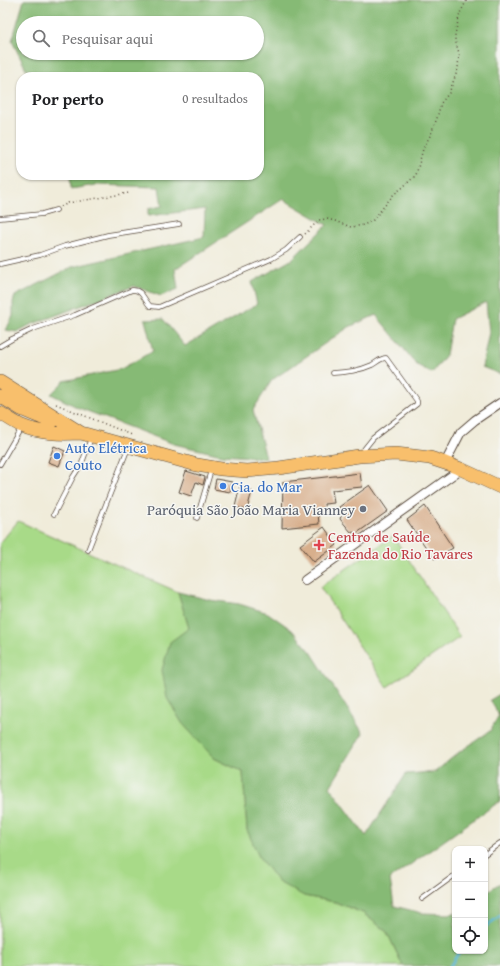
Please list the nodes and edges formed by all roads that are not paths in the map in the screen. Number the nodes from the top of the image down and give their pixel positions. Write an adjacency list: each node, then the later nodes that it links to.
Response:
1 (56, 210): 2 (lane)
2 (0, 218)
3 (179, 224): 5 (lane)
4 (300, 237): 6 (lane)
5 (0, 264)
6 (0, 346)
7 (333, 373): 15 (lane)
8 (0, 382): 13 (main road)
9 (0, 396): 13 (main road)
10 (500, 403): 16 (street)
11 (0, 413): 12 (main road)
12 (22, 426): 13 (main road); 17 (lane)
13 (87, 435): 14 (main road); 21 (lane)
14 (131, 441): 18 (main road); 23 (lane)
15 (359, 456): 16 (main road); 18 (main road)
16 (445, 463): 19 (main road)
17 (0, 464)
18 (212, 468): 22 (lane)
19 (461, 469): 20 (main road); 24 (street)
20 (499, 486)
21 (54, 514)
22 (197, 518)
23 (88, 550)
24 (305, 580)
25 (500, 843): 26 (lane)
26 (488, 852)
27 (452, 877): 28 (lane)
28 (422, 899)

